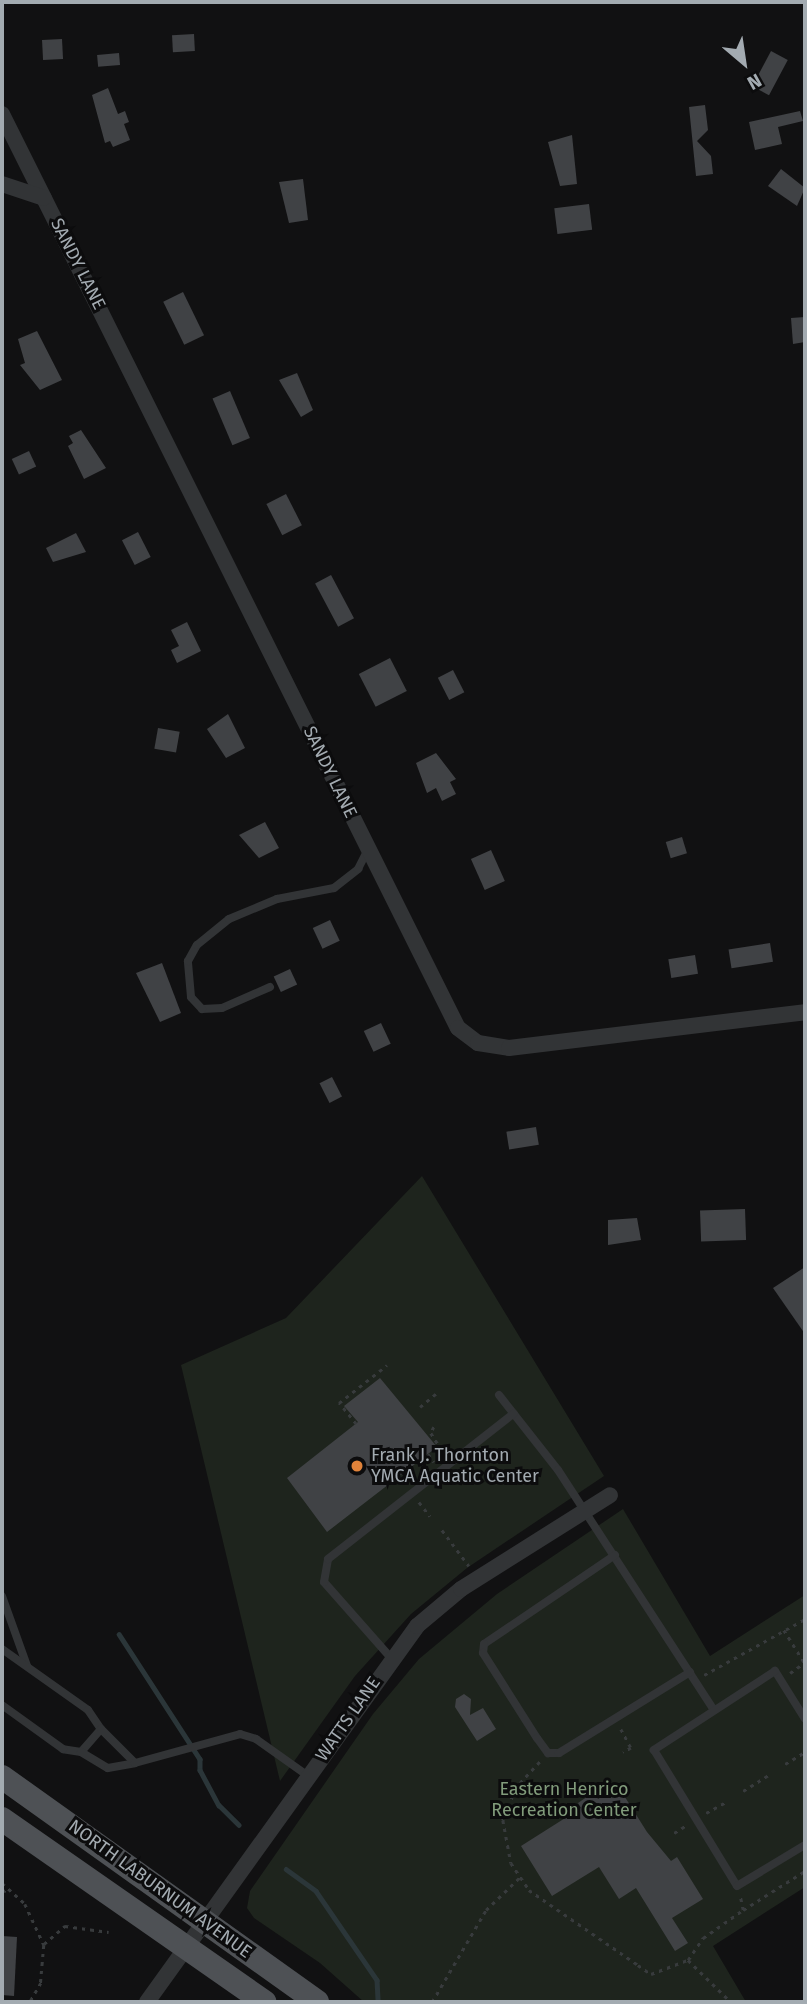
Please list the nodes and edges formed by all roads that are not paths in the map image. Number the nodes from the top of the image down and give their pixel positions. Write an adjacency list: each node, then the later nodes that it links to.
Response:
1 (2, 114): 3 (street, SANDY LANE)
2 (2, 184): 3 (street, SANDY LANE)
3 (44, 198): 4 (street, SANDY LANE)
4 (368, 849): 5 (lane); 6 (street, SANDY LANE)
5 (270, 987)
6 (805, 1012)
7 (499, 1395): 8 (lane)
8 (514, 1413): 10 (lane); 14 (lane)
9 (610, 1495): 10 (street, WATTS LANE)
10 (585, 1510): 11 (lane); 14 (street, WATTS LANE)
11 (615, 1555): 16 (lane); 16 (lane)
12 (2, 1601): 15 (lane)
13 (2, 1649): 15 (lane)
14 (391, 1658): 23 (street, WATTS LANE)
15 (27, 1666): 20 (lane)
16 (690, 1672): 18 (lane)
17 (2, 1705): 21 (lane)
18 (714, 1710): 19 (lane); 26 (lane)
19 (805, 1719)
20 (101, 1729): 21 (lane); 22 (lane)
21 (81, 1752): 22 (lane)
22 (135, 1763): 23 (lane)
23 (308, 1776): 27 (street, WATTS LANE)
24 (2, 1777): 27 (main road, NORTH LABURNUM AVENUE)
25 (2, 1819): 28 (main road, NORTH LABURNUM AVENUE)
26 (805, 1845)
27 (206, 1921): 28 (street, WATTS LANE); 31 (main road, NORTH LABURNUM AVENUE)
28 (186, 1949): 29 (street, WATTS LANE); 30 (main road, NORTH LABURNUM AVENUE)
29 (146, 2002)
30 (264, 2002)
31 (317, 2002)

